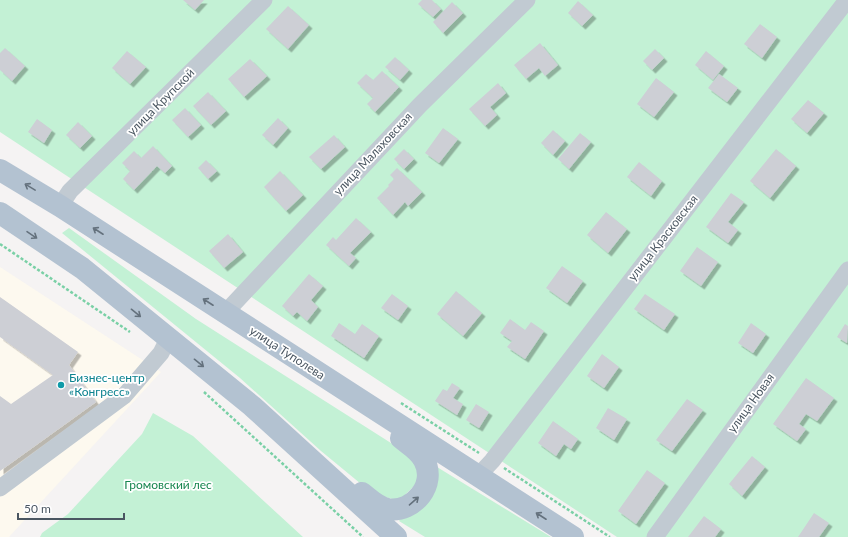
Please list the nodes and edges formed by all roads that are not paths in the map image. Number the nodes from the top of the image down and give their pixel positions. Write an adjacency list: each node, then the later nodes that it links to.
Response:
1 (264, 0): 5 (street, улица Крупской)
2 (527, 0): 8 (street, улица Малаховская)
3 (847, 0): 12 (street, улица Красковская)
4 (0, 170): 5 (main road, улица Туполева, one-way to 4)
5 (60, 206): 8 (main road, улица Туполева, one-way to 5)
6 (0, 213): 9 (main road, one-way to 9)
7 (848, 270): 16 (street, улица Новая)
8 (225, 313): 10 (main road, улица Туполева)
9 (168, 339): 11 (main road, one-way to 11); 13 (street)
10 (330, 381): 11 (main road, one-way to 10); 12 (main road, улица Туполева)
11 (252, 406): 14 (main road)
12 (485, 468): 15 (main road, улица Туполева, one-way to 12)
13 (0, 488)
14 (396, 537)
15 (573, 537)
16 (655, 537)

